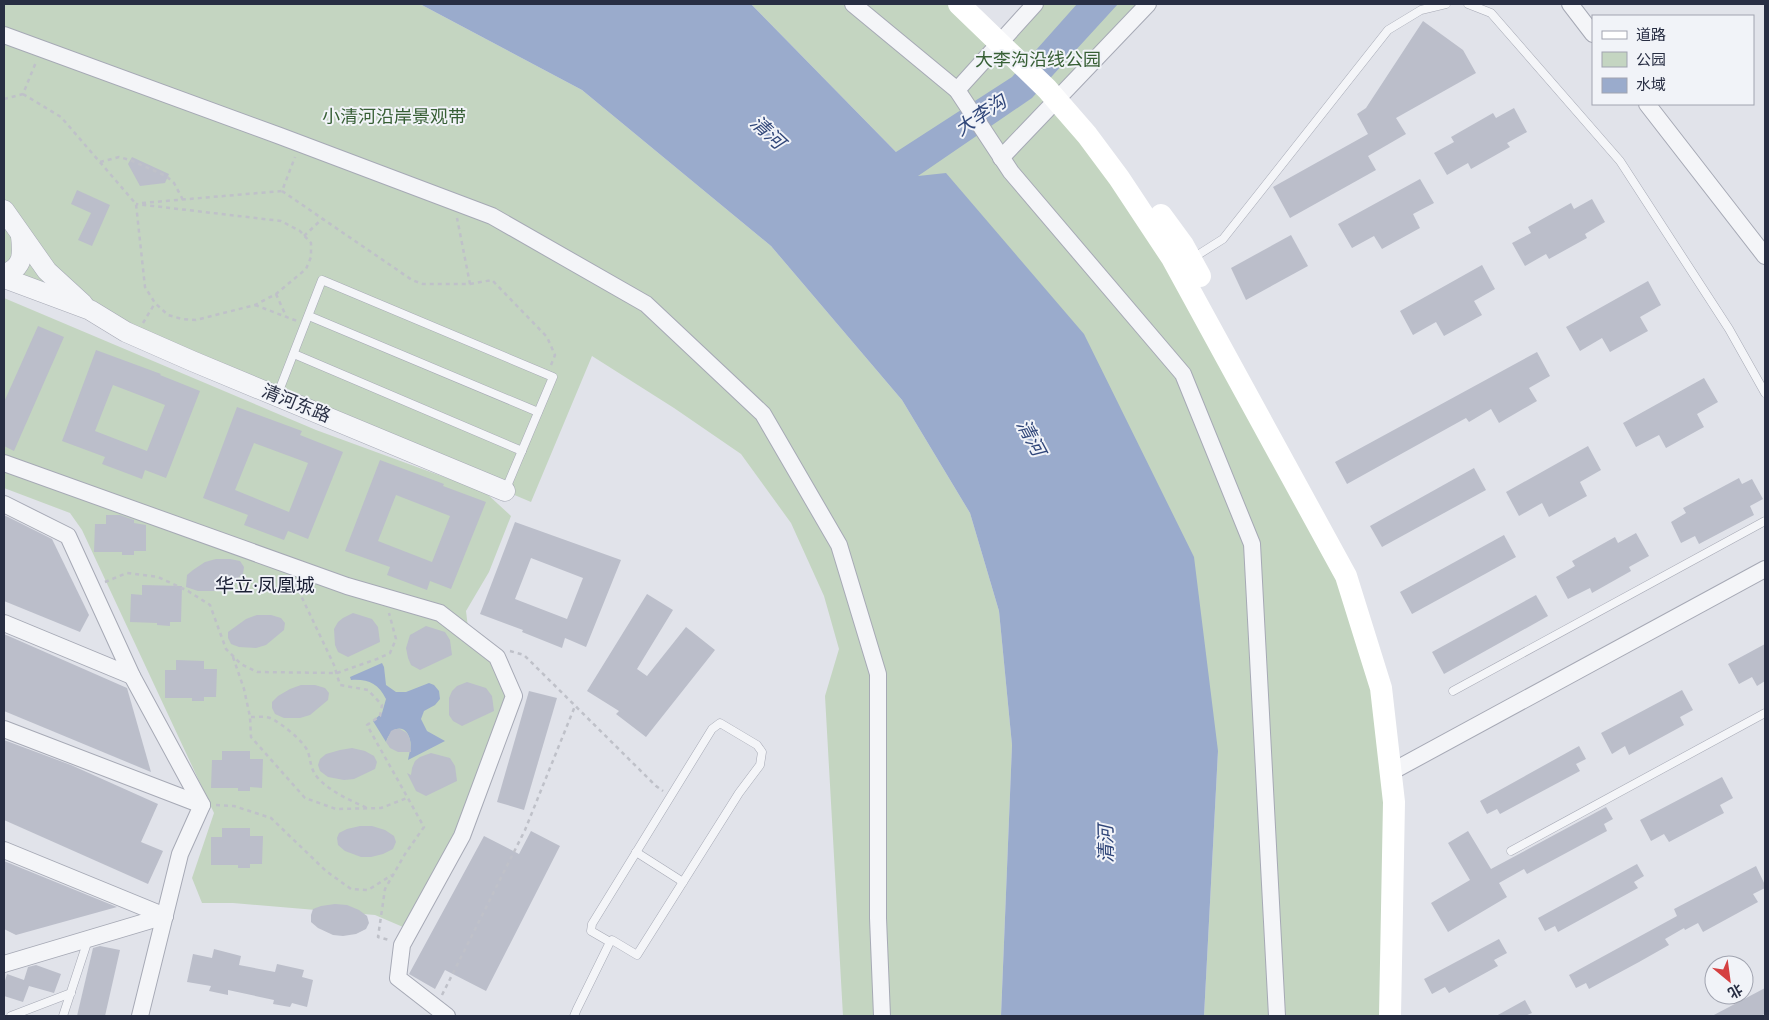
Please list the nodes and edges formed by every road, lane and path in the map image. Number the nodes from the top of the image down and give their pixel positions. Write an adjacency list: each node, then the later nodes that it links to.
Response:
1 (853, 4): 15 (street)
2 (959, 4): 11 (main road)
3 (978, 4): 11 (main road)
4 (1035, 4): 11 (street)
5 (1148, 4): 13 (street)
6 (1446, 4): 30 (lane)
7 (1468, 4): 44 (lane)
8 (1570, 4): 9 (street)
9 (1592, 33)
10 (4, 35): 12 (street)
11 (1008, 41): 13 (main road); 15 (street)
12 (42, 49): 14 (path); 18 (street)
13 (1056, 91): 19 (street); 30 (main road); 66 (main road)
14 (22, 94): 16 (path); 20 (path)
15 (960, 95): 19 (street)
16 (4, 99)
17 (1648, 105): 29 (street)
18 (300, 143): 21 (path); 23 (street)
19 (999, 154): 88 (street)
20 (100, 162): 22 (path); 24 (path)
21 (282, 191): 22 (path); 26 (path)
22 (183, 200): 24 (path)
23 (453, 201): 33 (path); 87 (street)
24 (136, 204): 28 (path); 35 (path)
25 (4, 210): 27 (street, 清河东路)
26 (322, 219): 28 (path); 33 (path)
27 (21, 236): 31 (street); 37 (street, 清河东路)
28 (304, 236): 34 (path)
29 (1765, 256)
30 (1191, 259): 66 (main road)
31 (4, 274)
32 (4, 278): 37 (street, 清河东路)
33 (470, 284): 43 (path)
34 (276, 294): 36 (path); 39 (path)
35 (155, 303): 36 (path); 41 (path)
36 (255, 305): 39 (path)
37 (90, 310): 41 (street, 清河东路)
38 (309, 316): 40 (lane); 43 (lane); 46 (lane)
39 (286, 317): 40 (path)
40 (305, 324): 42 (lane)
41 (136, 336): 45 (street, 清河东路)
42 (294, 354): 45 (lane); 47 (lane)
43 (548, 375): 46 (lane)
44 (1765, 393)
45 (277, 396): 49 (street, 清河东路)
46 (538, 412): 47 (lane)
47 (522, 451): 49 (lane)
48 (4, 463): 52 (street)
49 (505, 490)
50 (4, 504): 54 (street)
51 (1765, 521): 61 (lane)
52 (285, 564): 55 (street); 59 (path)
53 (1765, 569): 66 (street)
54 (92, 588): 57 (path); 60 (street)
55 (385, 597): 58 (street); 59 (path)
56 (4, 623): 60 (street)
57 (233, 656): 59 (path); 64 (path)
58 (497, 657): 62 (path); 78 (street)
59 (336, 673): 68 (path)
60 (132, 676): 69 (street)
61 (1453, 691)
62 (575, 706): 67 (path); 82 (path)
63 (1765, 713): 72 (lane)
64 (250, 717): 70 (path); 70 (path)
65 (4, 729): 69 (street)
66 (1396, 770): 89 (main road); 90 (main road)
67 (671, 796): 73 (lane); 75 (lane)
68 (408, 798): 70 (path); 74 (path)
69 (202, 805): 74 (path); 76 (street)
70 (368, 808)
71 (4, 850): 76 (street)
72 (1511, 851)
73 (636, 852): 75 (lane); 77 (lane)
74 (394, 874): 78 (path)
75 (683, 882): 77 (lane)
76 (165, 916): 80 (street); 85 (street)
77 (610, 942): 86 (lane)
78 (402, 945): 82 (street)
79 (86, 946): 81 (lane)
80 (9, 960)
81 (71, 993): 83 (lane); 84 (lane)
82 (441, 1012)
83 (11, 1016)
84 (63, 1016)
85 (140, 1016)
86 (574, 1016)
87 (882, 1016)
88 (1277, 1016)
89 (1390, 1016)
90 (1403, 1016)

